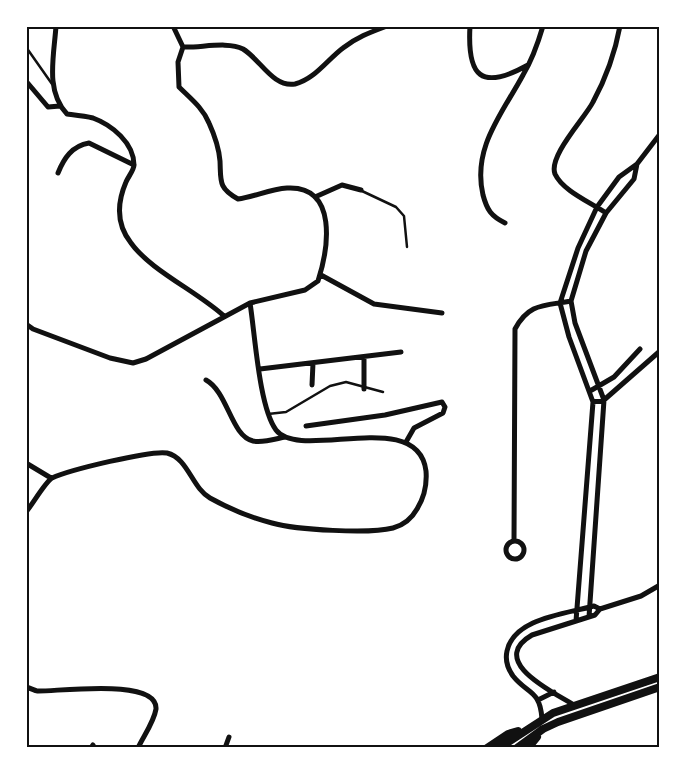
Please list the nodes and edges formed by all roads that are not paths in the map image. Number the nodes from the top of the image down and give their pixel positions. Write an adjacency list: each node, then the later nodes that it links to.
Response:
1 (56, 26): 11 (street)
2 (173, 26): 8 (street)
3 (387, 26): 8 (street)
4 (470, 26): 9 (street)
5 (543, 26): 9 (street)
6 (620, 26): 19 (street)
7 (26, 47): 11 (lane)
8 (183, 47): 18 (street)
9 (528, 65): 21 (street)
10 (26, 81): 12 (street)
11 (52, 86): 12 (street)
12 (60, 106): 15 (street)
13 (660, 134): 14 (street)
14 (636, 164): 19 (street); 20 (street)
15 (134, 166): 16 (street); 28 (street)
16 (58, 173)
17 (361, 190): 18 (street); 22 (lane)
18 (314, 197): 23 (street)
19 (597, 207): 20 (street); 26 (street)
20 (606, 213): 24 (street)
21 (505, 223)
22 (407, 247)
23 (320, 274): 25 (street); 27 (street)
24 (571, 301): 26 (street); 38 (street)
25 (250, 303): 28 (street); 35 (street)
26 (560, 303): 40 (street); 51 (street)
27 (442, 313)
28 (224, 316): 29 (street)
29 (26, 324)
30 (640, 349): 38 (street)
31 (660, 351): 42 (street)
32 (401, 352): 33 (street)
33 (364, 357): 34 (street); 39 (street)
34 (314, 363): 35 (street); 37 (street)
35 (260, 369): 44 (street)
36 (206, 380): 46 (street)
37 (312, 385)
38 (600, 387): 40 (street); 42 (street)
39 (364, 389): 41 (lane); 44 (lane)
40 (590, 391): 43 (street)
41 (382, 392)
42 (604, 400): 43 (street); 53 (street)
43 (593, 402): 55 (street)
44 (268, 414): 46 (street)
45 (306, 426): 47 (street)
46 (285, 437): 47 (street)
47 (406, 442): 49 (street)
48 (26, 463): 49 (street)
49 (51, 478): 50 (street)
50 (26, 512)
51 (514, 541)
52 (660, 585): 54 (street)
53 (589, 608): 54 (street); 55 (street); 56 (street)
54 (600, 610): 56 (street)
55 (576, 611): 57 (street); 60 (street)
56 (590, 617): 57 (street)
57 (576, 621): 58 (street)
58 (524, 672): 60 (street); 63 (street)
59 (660, 677): 65 (highway)
60 (514, 678): 64 (street)
61 (26, 687): 70 (street)
62 (660, 687): 68 (highway)
63 (554, 692): 64 (street); 65 (street)
64 (538, 700): 66 (street)
65 (574, 705): 66 (highway)
66 (542, 719): 67 (highway)
67 (527, 728): 72 (highway); 73 (highway)
68 (543, 729): 74 (highway); 75 (highway)
69 (229, 737): 71 (street)
70 (138, 748)
71 (225, 748)
72 (487, 748)
73 (499, 748)
74 (517, 748)
75 (528, 748)

